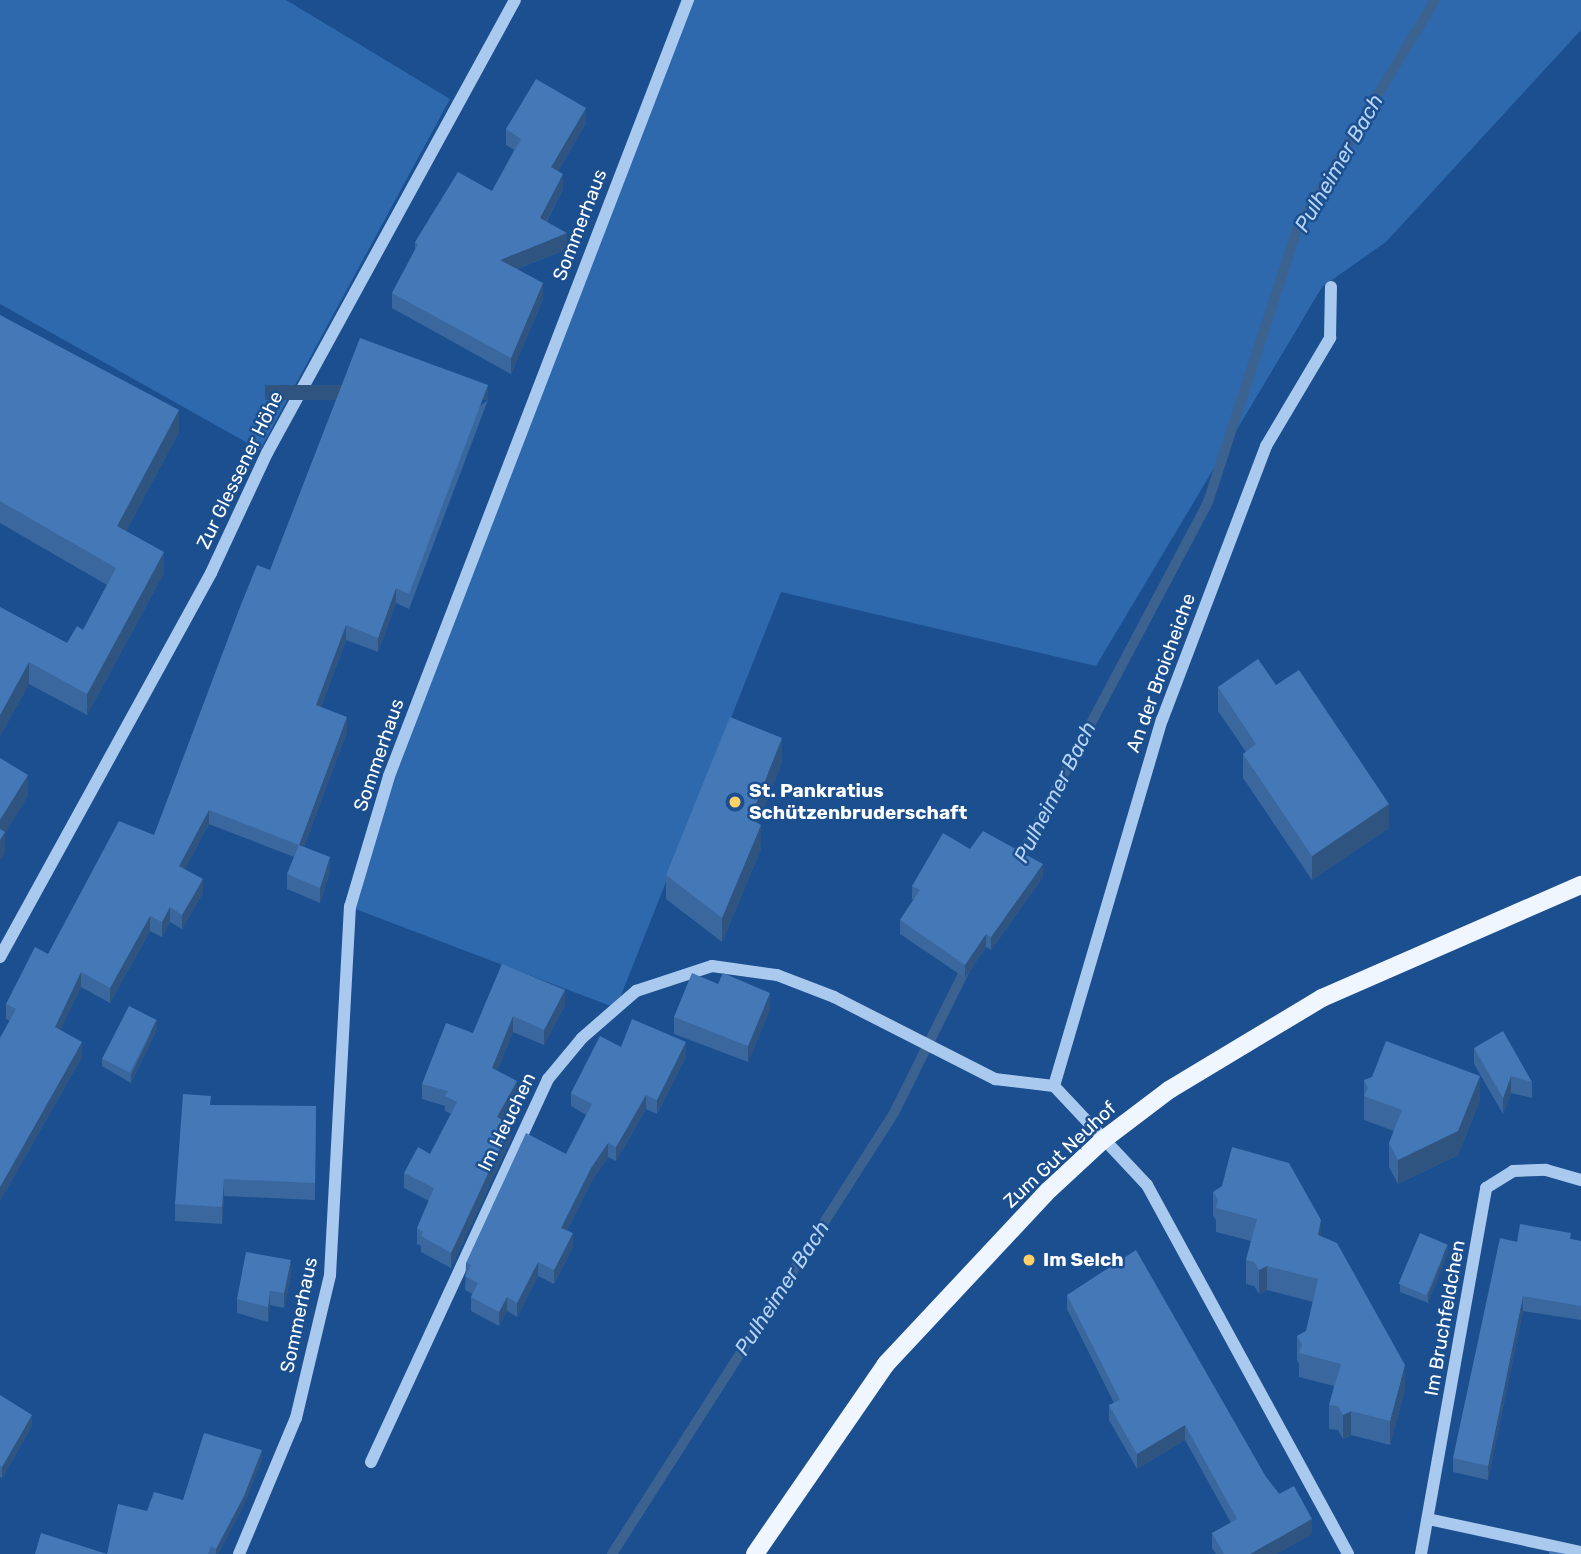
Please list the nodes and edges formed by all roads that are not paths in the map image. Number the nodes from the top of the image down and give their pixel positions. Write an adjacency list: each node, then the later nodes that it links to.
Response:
1 (515, 0): 5 (street, Zur Glessener Höhe)
2 (688, 0): 12 (street, Sommerhaus)
3 (1331, 287): 6 (street, An der Broicheiche)
4 (1581, 885): 7 (main road, Zum Gut Neuhof)
5 (0, 957)
6 (1054, 1086): 7 (street); 9 (street, Im Heuchen)
7 (1103, 1140): 13 (main road, Zum Gut Neuhof); 14 (street)
8 (1581, 1180): 10 (street, Im Bruchfeldchen)
9 (371, 1462)
10 (1428, 1519): 11 (street); 15 (street, Im Bruchfeldchen)
11 (1581, 1552)
12 (239, 1554)
13 (755, 1554)
14 (1348, 1554)
15 (1421, 1554)

